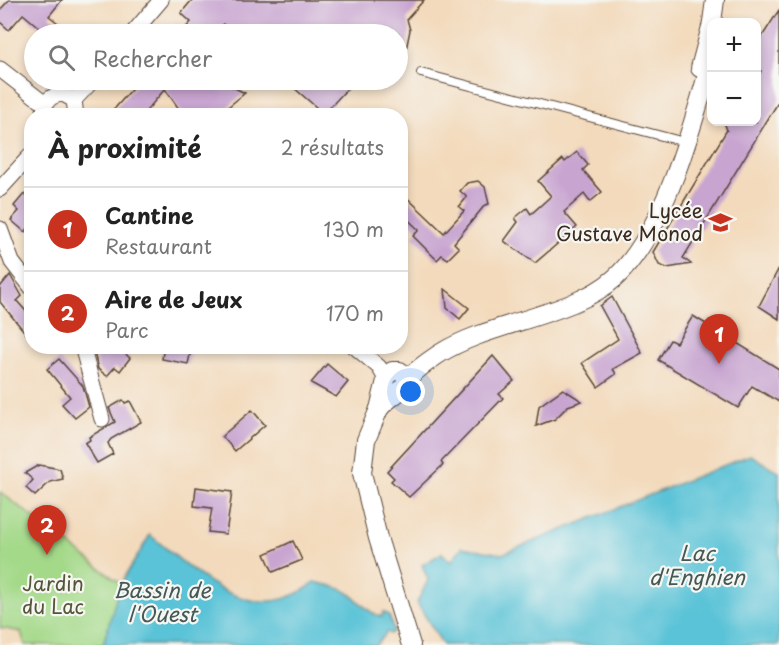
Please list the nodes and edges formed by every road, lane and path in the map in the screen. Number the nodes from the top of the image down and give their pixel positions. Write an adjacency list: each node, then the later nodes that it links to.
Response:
1 (161, 0): 6 (street)
2 (715, 0): 4 (street)
3 (722, 0): 5 (street)
4 (713, 18)
5 (720, 18)
6 (141, 24)
7 (707, 40): 15 (street)
8 (0, 69): 12 (street)
9 (707, 71): 22 (street)
10 (421, 73): 15 (lane)
11 (87, 90): 14 (street)
12 (43, 108)
13 (46, 108): 14 (street)
14 (75, 108)
15 (677, 140): 22 (street)
16 (24, 163): 17 (street)
17 (0, 189)
18 (0, 229): 19 (street)
19 (24, 278)
20 (84, 354): 23 (street)
21 (364, 354): 22 (street)
22 (396, 379): 24 (street)
23 (102, 418)
24 (411, 645)

